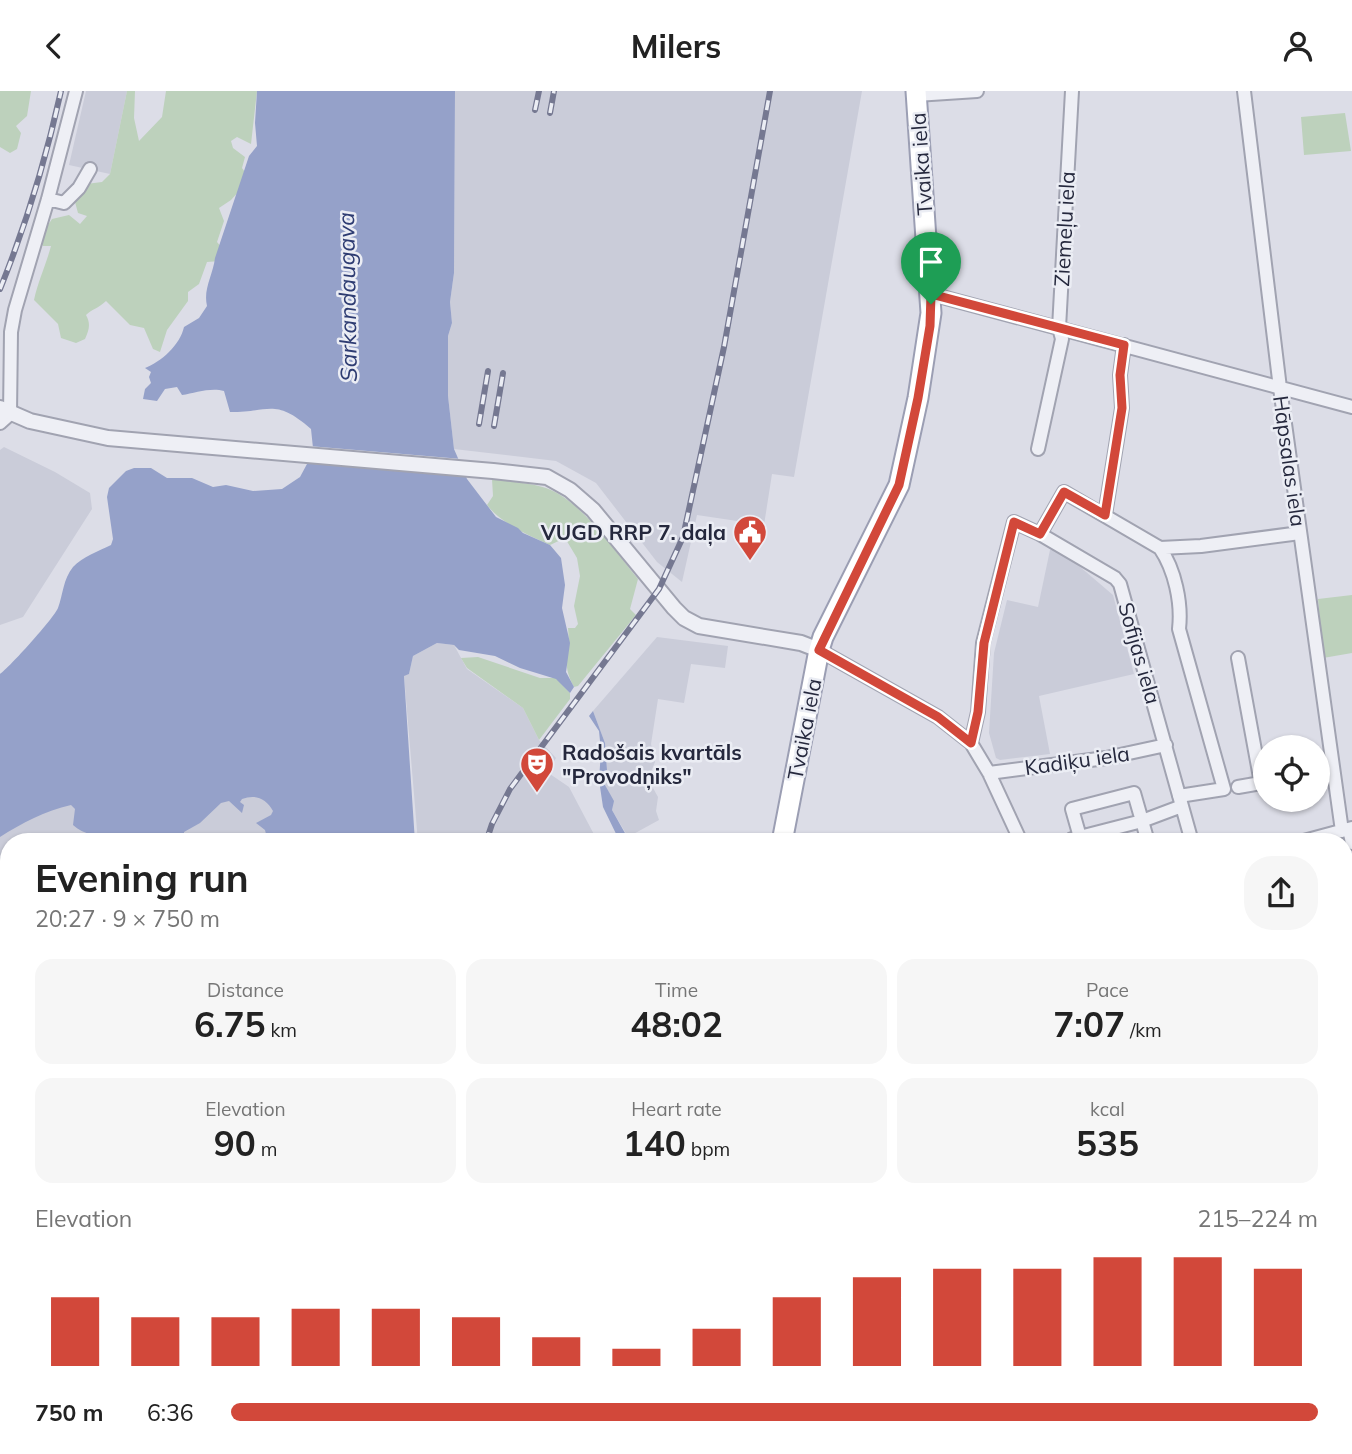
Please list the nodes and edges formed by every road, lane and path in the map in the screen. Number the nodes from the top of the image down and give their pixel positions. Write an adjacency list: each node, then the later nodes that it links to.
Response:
1 (76, 91): 7 (street)
2 (977, 91): 5 (street)
3 (1072, 91): 9 (street, Ziemeļu iela)
4 (1244, 91): 11 (street, Hāpsalas iela)
5 (916, 93): 8 (main road, Tvaika iela)
6 (90, 169): 7 (street)
7 (48, 199): 13 (street)
8 (931, 294): 9 (street); 19 (main road, Tvaika iela)
9 (1059, 328): 10 (street); 14 (street, Ziemeļu iela)
10 (1124, 345): 11 (street); 15 (street)
11 (1280, 388): 12 (street); 16 (street, Hāpsalas iela)
12 (1352, 407)
13 (3, 415): 19 (street)
14 (1038, 449)
15 (1105, 515): 17 (street); 18 (street)
16 (1300, 533): 18 (street); 26 (street, Hāpsalas iela)
17 (1040, 534): 22 (street, Sofijas iela); 23 (street, Sofijas iela)
18 (1160, 548): 29 (street)
19 (819, 650): 22 (street); 32 (main road, Tvaika iela)
20 (1238, 658): 21 (street)
21 (1253, 735)
22 (971, 743): 24 (street)
23 (1166, 745): 24 (street, Kadiķu iela); 29 (street, Sofijas iela)
24 (989, 773): 33 (street)
25 (1330, 774): 26 (street)
26 (1333, 774): 31 (street, Hāpsalas iela)
27 (1253, 785): 28 (street)
28 (1238, 787)
29 (1181, 801): 30 (street); 37 (street, Sofijas iela)
30 (1142, 821): 34 (street); 35 (street); 36 (street)
31 (1348, 829)
32 (784, 833)
33 (1017, 833)
34 (1075, 833)
35 (1095, 833)
36 (1145, 833)
37 (1190, 833)

